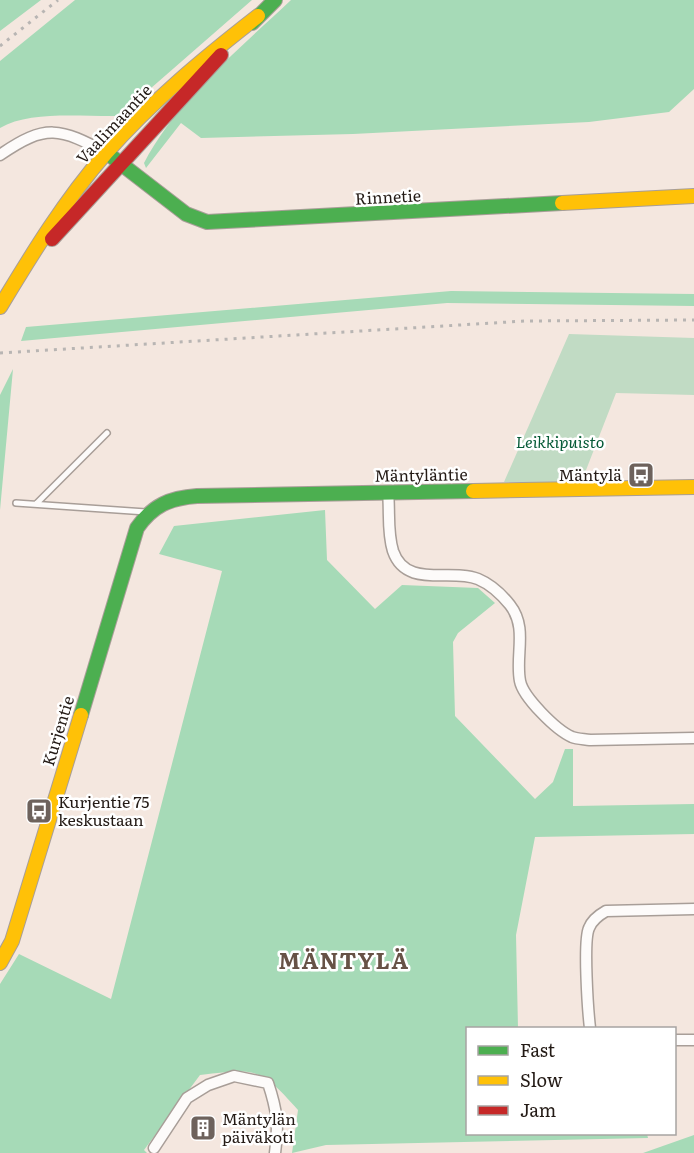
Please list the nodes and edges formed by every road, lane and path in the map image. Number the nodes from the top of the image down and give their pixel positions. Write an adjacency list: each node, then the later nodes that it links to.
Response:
1 (275, 0): 2 (street, Vaalimaantie)
2 (258, 16): 3 (street, Vaalimaantie); 5 (street, Vaalimaantie)
3 (107, 153): 4 (street); 5 (street, Rinnetie); 7 (street, Vaalimaantie)
4 (0, 155)
5 (120, 162): 6 (street, Rinnetie); 7 (street, Vaalimaantie)
6 (694, 196)
7 (18, 277): 8 (street, Vaalimaantie)
8 (0, 307)
9 (107, 433): 13 (lane)
10 (694, 487): 11 (street, Mäntyläntie)
11 (388, 492): 14 (street, Mäntyläntie); 15 (street)
12 (16, 503): 13 (lane)
13 (36, 504): 14 (lane)
14 (149, 511): 17 (street, Kurjentie)
15 (694, 738)
16 (694, 909): 18 (street)
17 (0, 963)
18 (590, 1027)
19 (676, 1040): 20 (street)
20 (694, 1040)
21 (154, 1148): 22 (street)
22 (275, 1153)

